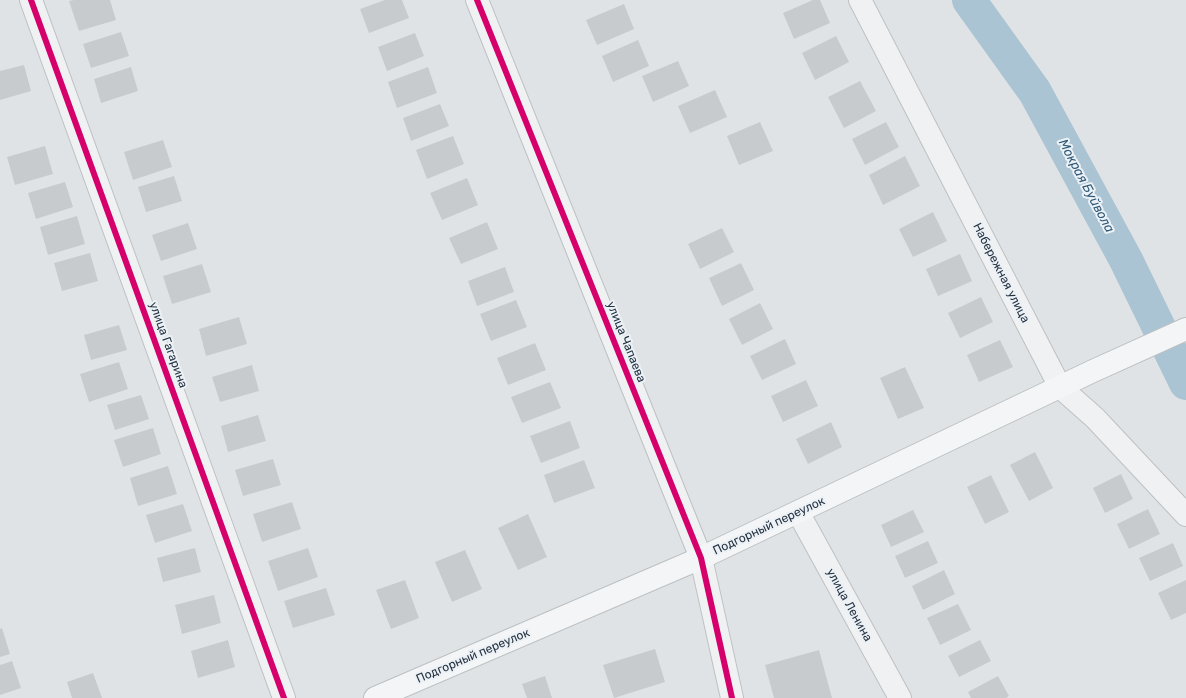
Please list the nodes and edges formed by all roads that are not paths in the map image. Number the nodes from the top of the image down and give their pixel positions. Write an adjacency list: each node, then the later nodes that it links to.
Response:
1 (31, 0): 9 (street, улица Гагарина)
2 (477, 0): 8 (street, улица Чапаева)
3 (860, 0): 5 (street, Набережная улица)
4 (1186, 329): 5 (main road, Подгорный переулок)
5 (1060, 387): 6 (main road, Подгорный переулок); 7 (street, Набережная улица)
6 (798, 512): 8 (main road, Подгорный переулок); 12 (street, улица Ленина)
7 (1186, 515)
8 (701, 558): 10 (main road, Подгорный переулок); 11 (street, улица Чапаева)
9 (284, 698)
10 (375, 698)
11 (732, 698)
12 (900, 698)

